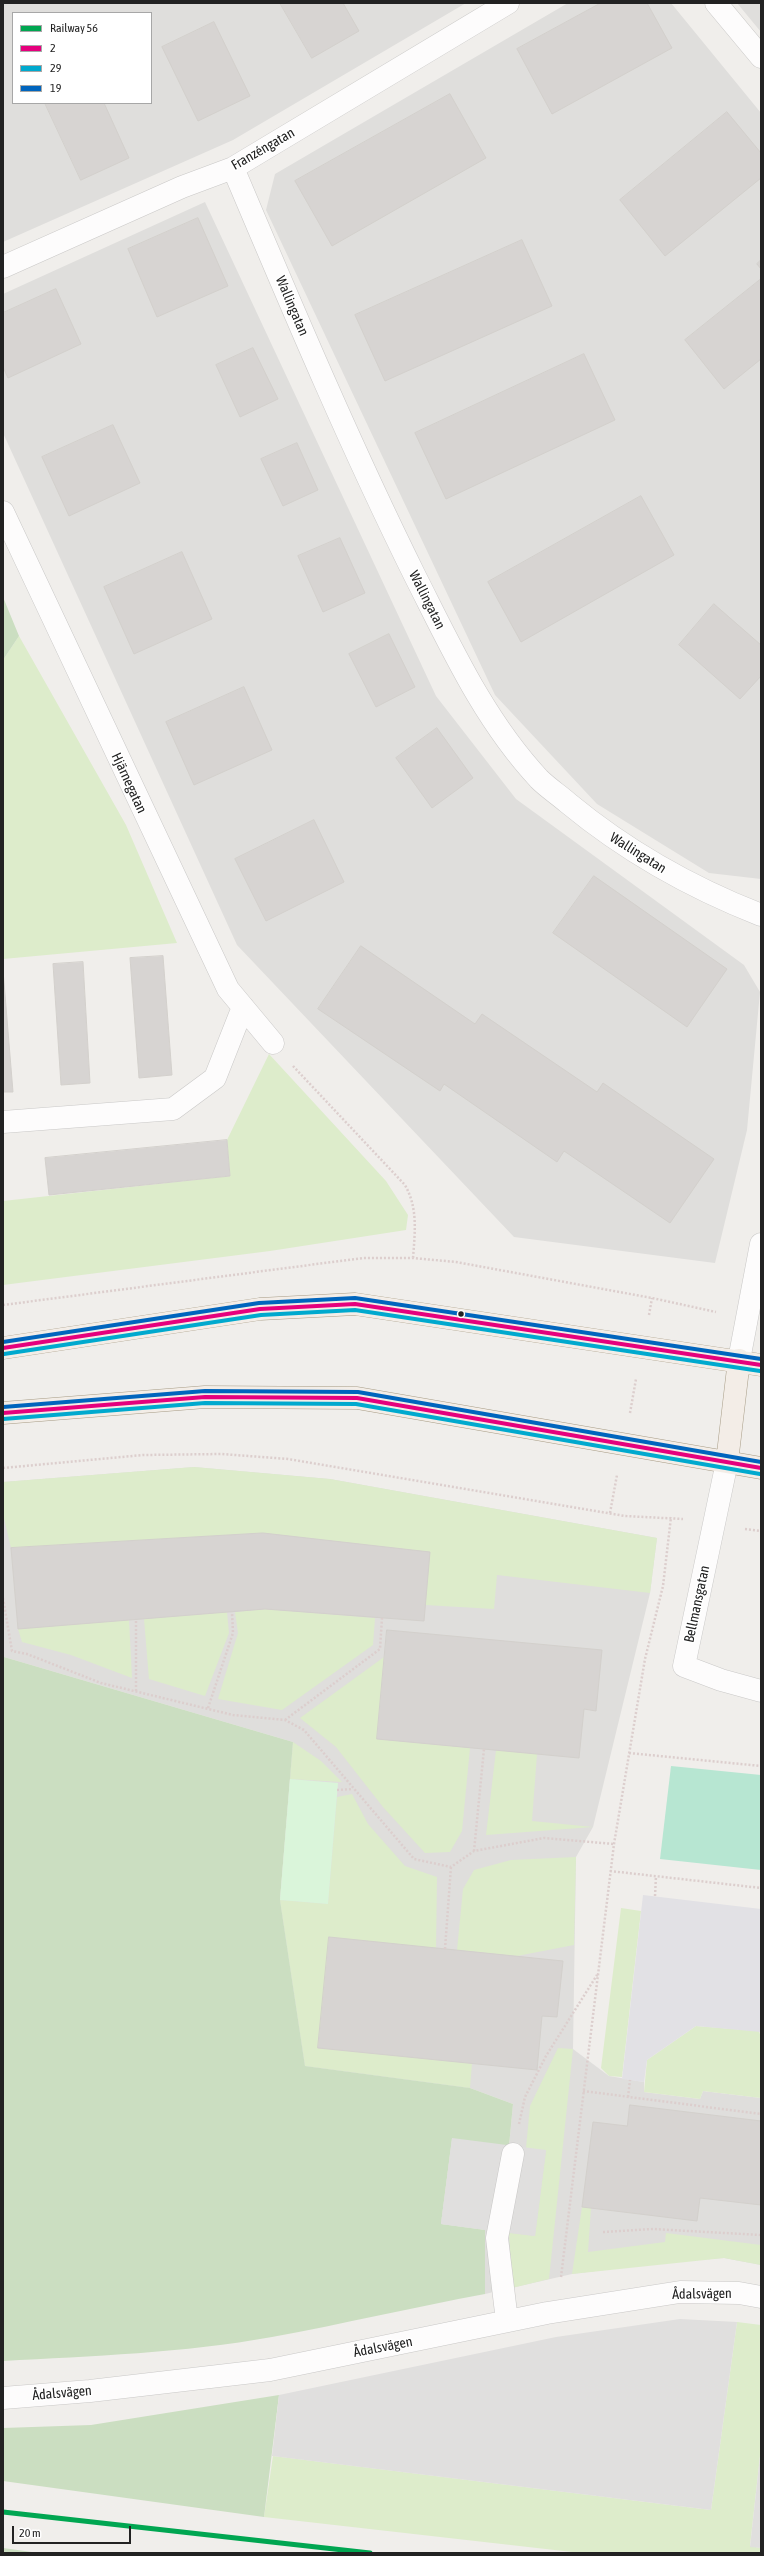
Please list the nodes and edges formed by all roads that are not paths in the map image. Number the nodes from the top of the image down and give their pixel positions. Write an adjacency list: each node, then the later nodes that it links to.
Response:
1 (508, 3): 4 (street, Franzéngatan)
2 (716, 3): 3 (street)
3 (761, 57)
4 (232, 168): 5 (street, Franzéngatan); 7 (street, Wallingatan)
5 (3, 267)
6 (3, 512): 8 (street, Hjärnegatan)
7 (761, 915)
8 (243, 1007): 9 (street, Hjärnegatan); 10 (street)
9 (273, 1043)
10 (3, 1122)
11 (761, 1244): 13 (street)
12 (3, 1348): 13 (main road)
13 (739, 1360): 14 (main road); 16 (main road)
14 (761, 1365)
15 (3, 1413): 16 (main road)
16 (727, 1462): 17 (main road); 18 (street, Bellmansgatan)
17 (761, 1468)
18 (761, 1690)
19 (513, 2154): 21 (street)
20 (761, 2297): 21 (street, Ådalsvägen)
21 (508, 2321): 22 (street, Ådalsvägen)
22 (3, 2398)

